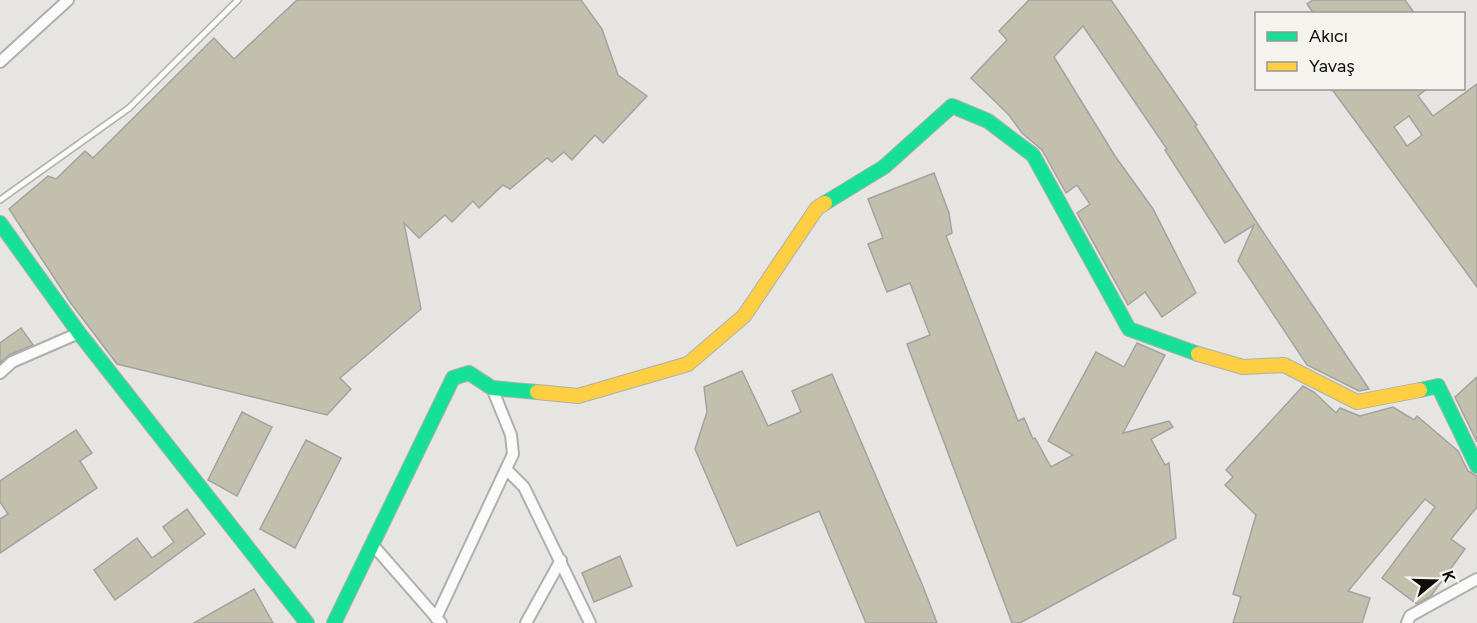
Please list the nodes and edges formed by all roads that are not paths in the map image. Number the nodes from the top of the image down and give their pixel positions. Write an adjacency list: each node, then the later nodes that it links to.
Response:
1 (68, 0): 3 (street)
2 (238, 0): 4 (lane)
3 (0, 62)
4 (0, 200)
5 (0, 223): 6 (street)
6 (80, 333): 7 (street); 15 (street)
7 (0, 373)
8 (492, 388): 9 (street); 10 (street); 11 (street)
9 (1477, 466)
10 (507, 470): 12 (street); 14 (street)
11 (372, 544): 14 (street); 16 (street)
12 (561, 560): 17 (street); 18 (street)
13 (1477, 579): 19 (street)
14 (438, 620)
15 (307, 623)
16 (334, 623)
17 (526, 623)
18 (590, 623)
19 (1407, 623)

